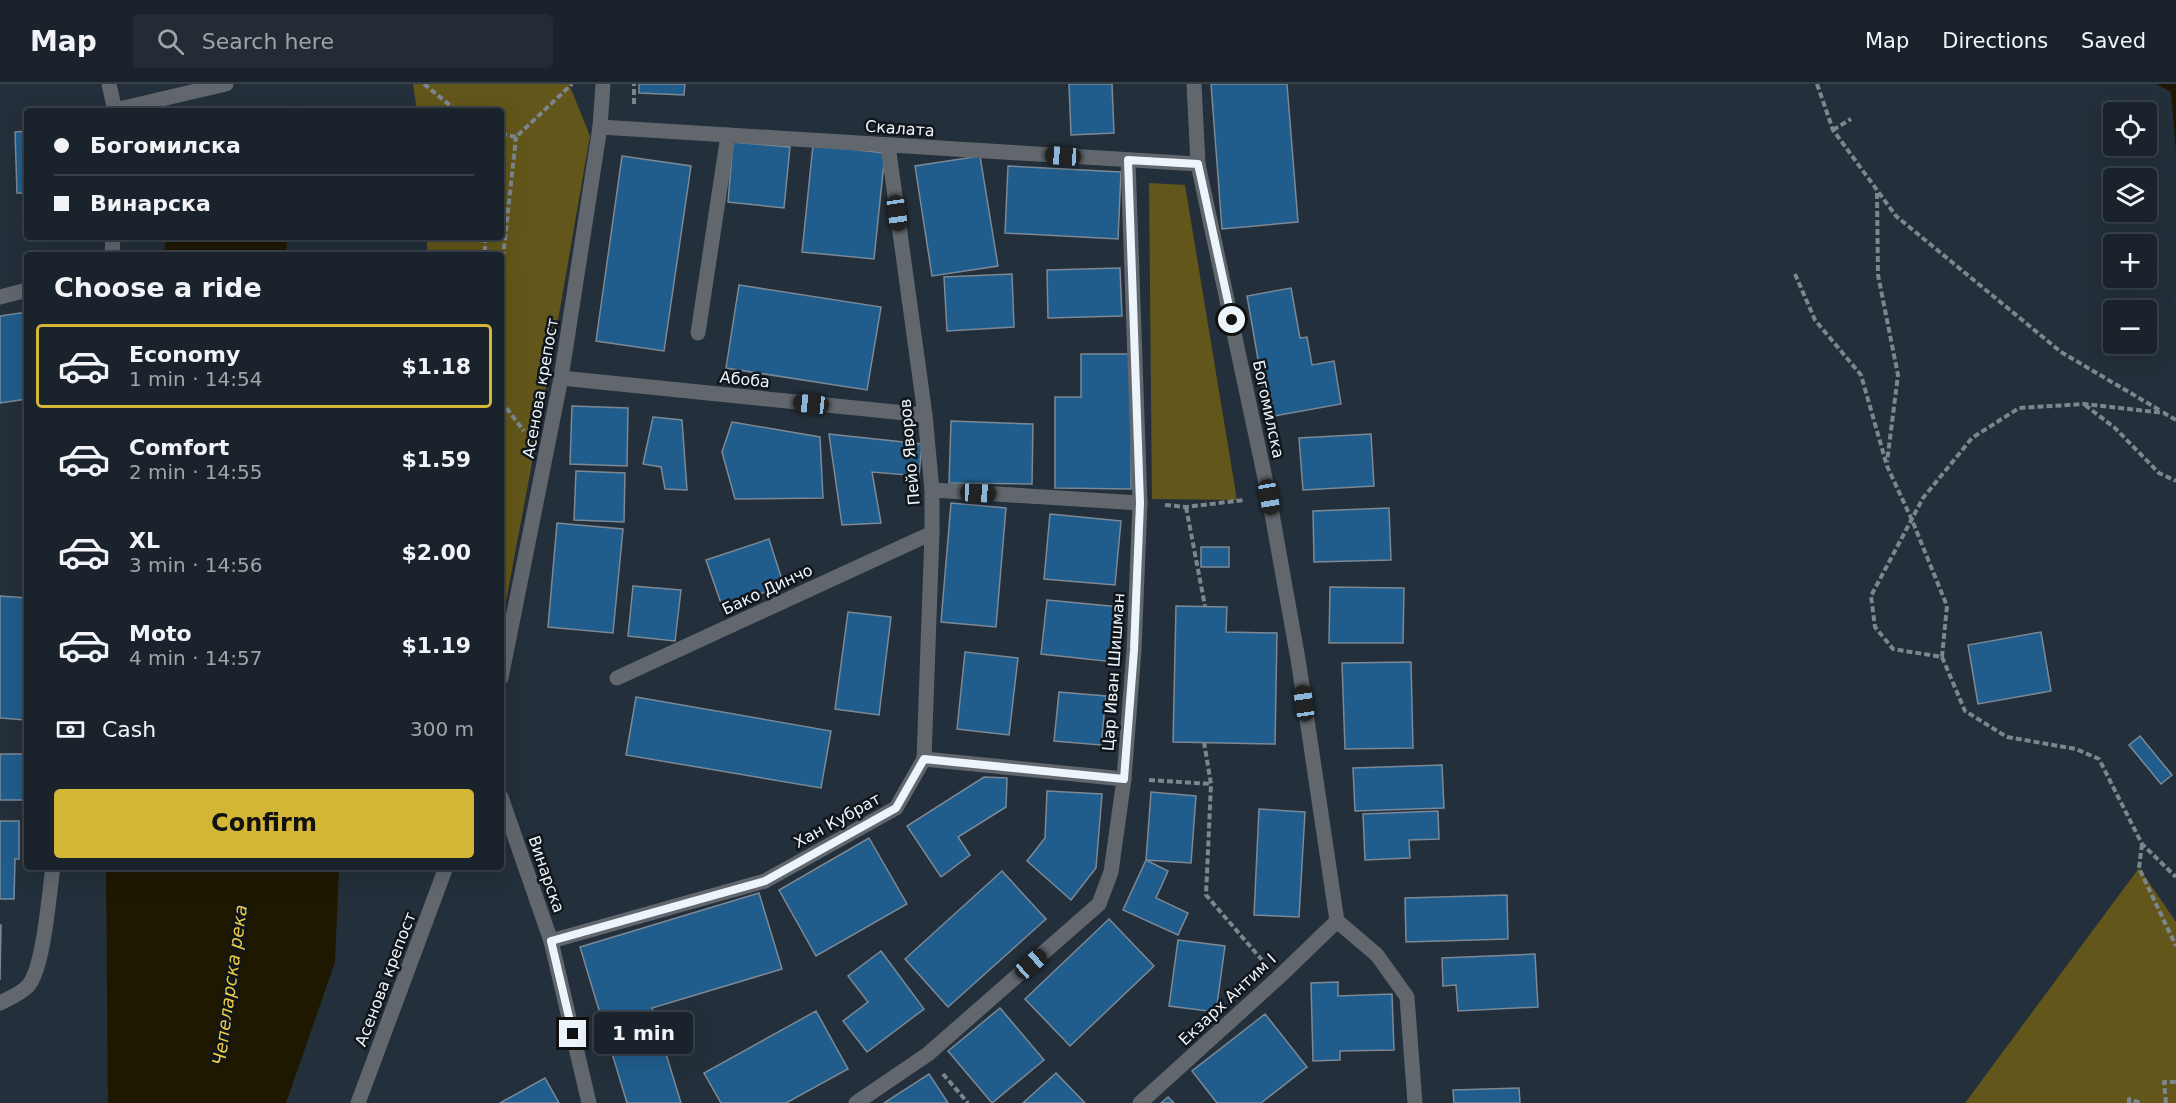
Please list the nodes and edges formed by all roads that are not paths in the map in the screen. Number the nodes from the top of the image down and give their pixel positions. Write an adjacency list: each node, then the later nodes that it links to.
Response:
1 (109, 84): 7 (street)
2 (226, 84): 8 (street)
3 (594, 84): 6 (street)
4 (603, 84): 6 (street, Асенова крепост)
5 (1194, 84): 13 (street, Богомилска)
6 (603, 103): 9 (street, Асенова крепост)
7 (115, 108)
8 (123, 108)
9 (600, 128): 10 (street, Скалата); 17 (street, Асенова крепост)
10 (728, 135): 11 (street, Скалата); 16 (street)
11 (888, 145): 12 (street, Скалата); 18 (street, Пейо Яворов)
12 (1128, 160): 13 (street, Скалата); 20 (street, Цар Иван Шишман)
13 (1198, 164): 29 (street, Богомилска)
14 (24, 291): 15 (street)
15 (0, 297)
16 (698, 333)
17 (561, 378): 18 (street, Абоба); 22 (street, Асенова крепост)
18 (925, 416): 19 (street, Пейо Яворов)
19 (932, 490): 20 (street); 21 (street, Пейо Яворов)
20 (1140, 503): 25 (street, Цар Иван Шишман)
21 (932, 533): 23 (street, Бако Динчо); 24 (street, Пейо Яворов)
22 (504, 663)
23 (617, 678)
24 (924, 759): 25 (street); 30 (street, Хан Кубрат)
25 (1124, 779): 34 (street, Цар Иван Шишман)
26 (504, 806): 30 (street, Винарска)
27 (53, 870): 31 (street)
28 (445, 870): 32 (street, Асенова крепост)
29 (1337, 921): 35 (street, Екзарх Антим I); 36 (street)
30 (551, 941): 33 (street, Винарска)
31 (0, 1003)
32 (358, 1103)
33 (589, 1103)
34 (856, 1103)
35 (1140, 1103)
36 (1415, 1103)

